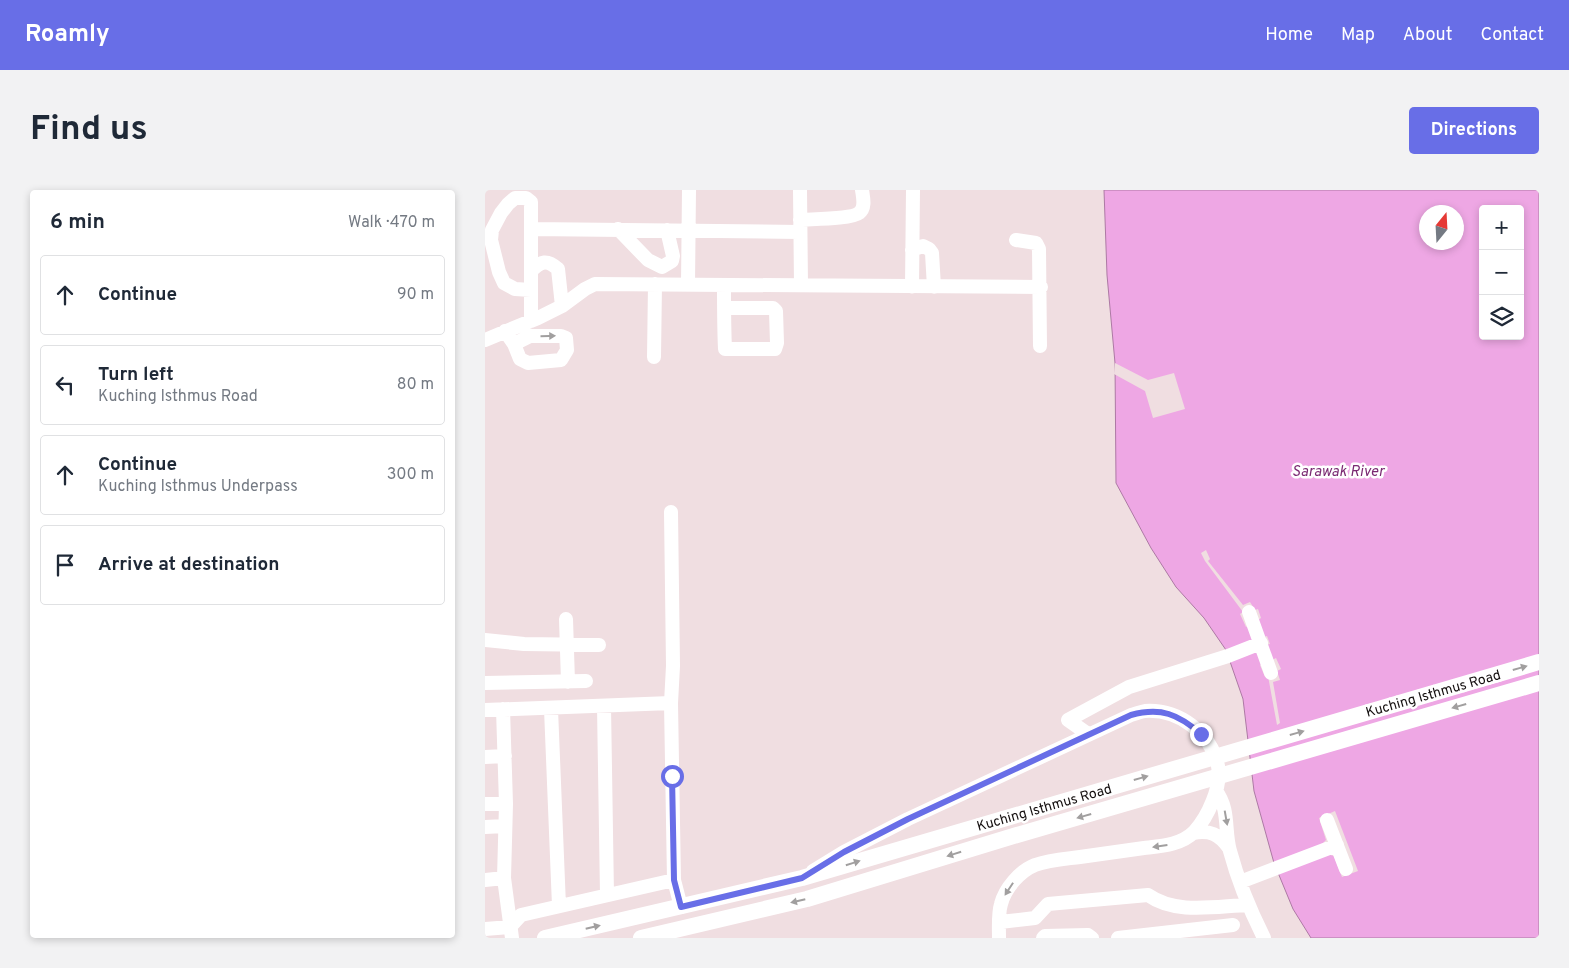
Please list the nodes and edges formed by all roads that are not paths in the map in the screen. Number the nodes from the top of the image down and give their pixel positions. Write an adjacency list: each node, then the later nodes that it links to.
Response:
1 (689, 190): 9 (street)
2 (800, 190): 5 (street)
3 (862, 190): 5 (street)
4 (913, 190): 11 (street)
5 (800, 226): 9 (street); 16 (street)
6 (531, 229): 7 (street); 12 (street); 20 (street)
7 (618, 229): 8 (street); 8 (street)
8 (667, 230): 9 (street)
9 (689, 230): 14 (street)
10 (1015, 240): 19 (street)
11 (913, 250): 17 (street); 18 (street)
12 (531, 271): 20 (street); 21 (street)
13 (655, 284): 14 (street); 21 (street); 28 (street)
14 (688, 284): 15 (street)
15 (724, 285): 16 (street); 22 (street)
16 (801, 285): 17 (street)
17 (912, 287): 18 (street)
18 (934, 287): 19 (street)
19 (1041, 287): 27 (street)
20 (531, 290): 23 (street)
21 (562, 306): 23 (street)
22 (724, 308): 22 (street)
23 (531, 321): 25 (street)
24 (485, 328): 25 (street)
25 (496, 335): 26 (street)
26 (513, 344)
27 (1041, 346)
28 (654, 357)
29 (671, 512): 42 (street)
30 (1249, 612): 34 (street)
31 (566, 620): 33 (street)
32 (485, 640): 33 (street)
33 (567, 643): 35 (street); 39 (street)
34 (1261, 643): 37 (street); 47 (street)
35 (599, 645)
36 (1539, 662): 61 (main road, Kuching Isthmus Road, one-way to 36)
37 (1271, 673)
38 (586, 681): 39 (street)
39 (568, 682): 40 (street)
40 (485, 683)
41 (1539, 683): 75 (main road, Kuching Isthmus Road, one-way to 75)
42 (671, 703): 43 (street); 63 (street)
43 (603, 706): 44 (street); 65 (street)
44 (551, 709): 46 (street); 67 (street)
45 (485, 710): 46 (street)
46 (503, 710): 48 (street)
47 (1088, 734): 50 (street); 61 (street)
48 (505, 756): 49 (street); 52 (street)
49 (485, 757)
50 (1216, 791): 56 (street); 58 (street, one-way to 58)
51 (485, 804): 52 (street)
52 (506, 804): 54 (street)
53 (1327, 820): 57 (street)
54 (505, 826): 55 (street); 60 (street)
55 (485, 827)
56 (1193, 833): 58 (street); 69 (street, one-way to 69)
57 (1337, 845): 59 (street); 64 (street)
58 (1229, 848): 64 (street)
59 (1346, 869)
60 (504, 878): 62 (street); 72 (street)
61 (802, 878): 68 (main road, Kuching Isthmus Road)
62 (485, 880)
63 (674, 880): 65 (street); 68 (street)
64 (1240, 882): 66 (street)
65 (607, 895): 67 (street)
66 (1249, 905): 69 (street); 80 (street)
67 (559, 906): 72 (street)
68 (681, 907): 74 (main road, Kuching Isthmus Road, one-way to 68)
69 (1000, 922): 76 (street)
70 (1233, 925): 79 (street)
71 (485, 929): 72 (street)
72 (511, 932)
73 (1067, 937): 77 (street); 78 (street)
74 (545, 938)
75 (641, 938)
76 (999, 938)
77 (1043, 938)
78 (1092, 938)
79 (1118, 938)
80 (1264, 938)

